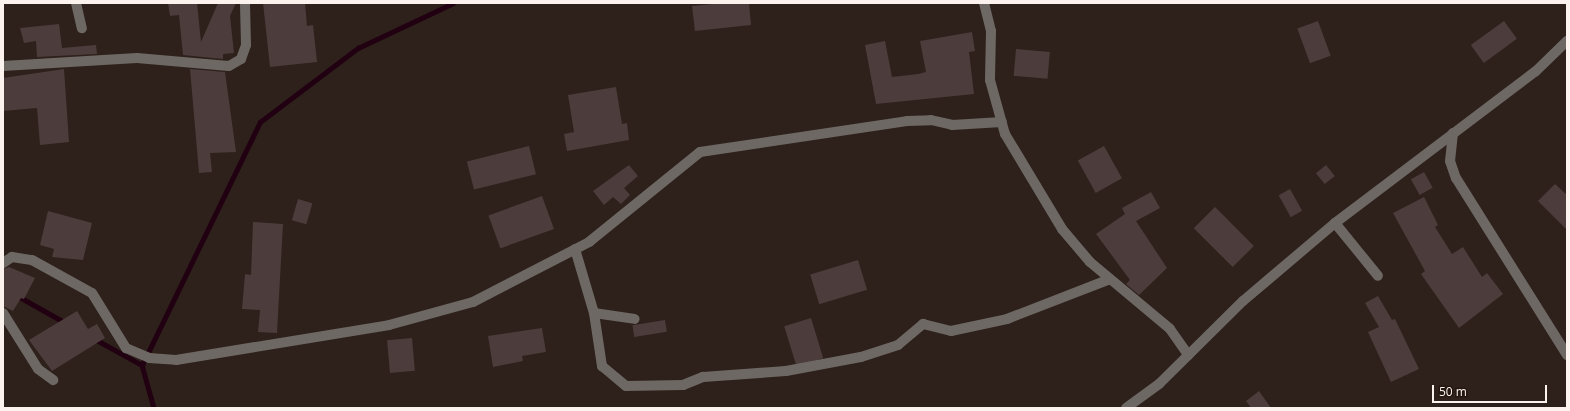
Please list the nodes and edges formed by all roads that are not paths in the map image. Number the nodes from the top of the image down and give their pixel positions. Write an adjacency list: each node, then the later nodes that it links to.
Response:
1 (76, 3): 4 (street)
2 (245, 3): 6 (street)
3 (984, 3): 7 (street)
4 (82, 28)
5 (1567, 41): 8 (street)
6 (3, 66)
7 (1002, 122): 10 (street); 13 (street)
8 (1453, 133): 9 (street); 18 (street)
9 (1335, 223): 12 (street); 17 (street)
10 (575, 249): 11 (street); 15 (street)
11 (3, 263)
12 (1378, 276)
13 (1110, 279): 15 (street); 17 (street)
14 (3, 313): 19 (street)
15 (594, 313): 16 (street)
16 (635, 319)
17 (1188, 355): 20 (street)
18 (1567, 355)
19 (53, 380)
20 (1126, 408)

